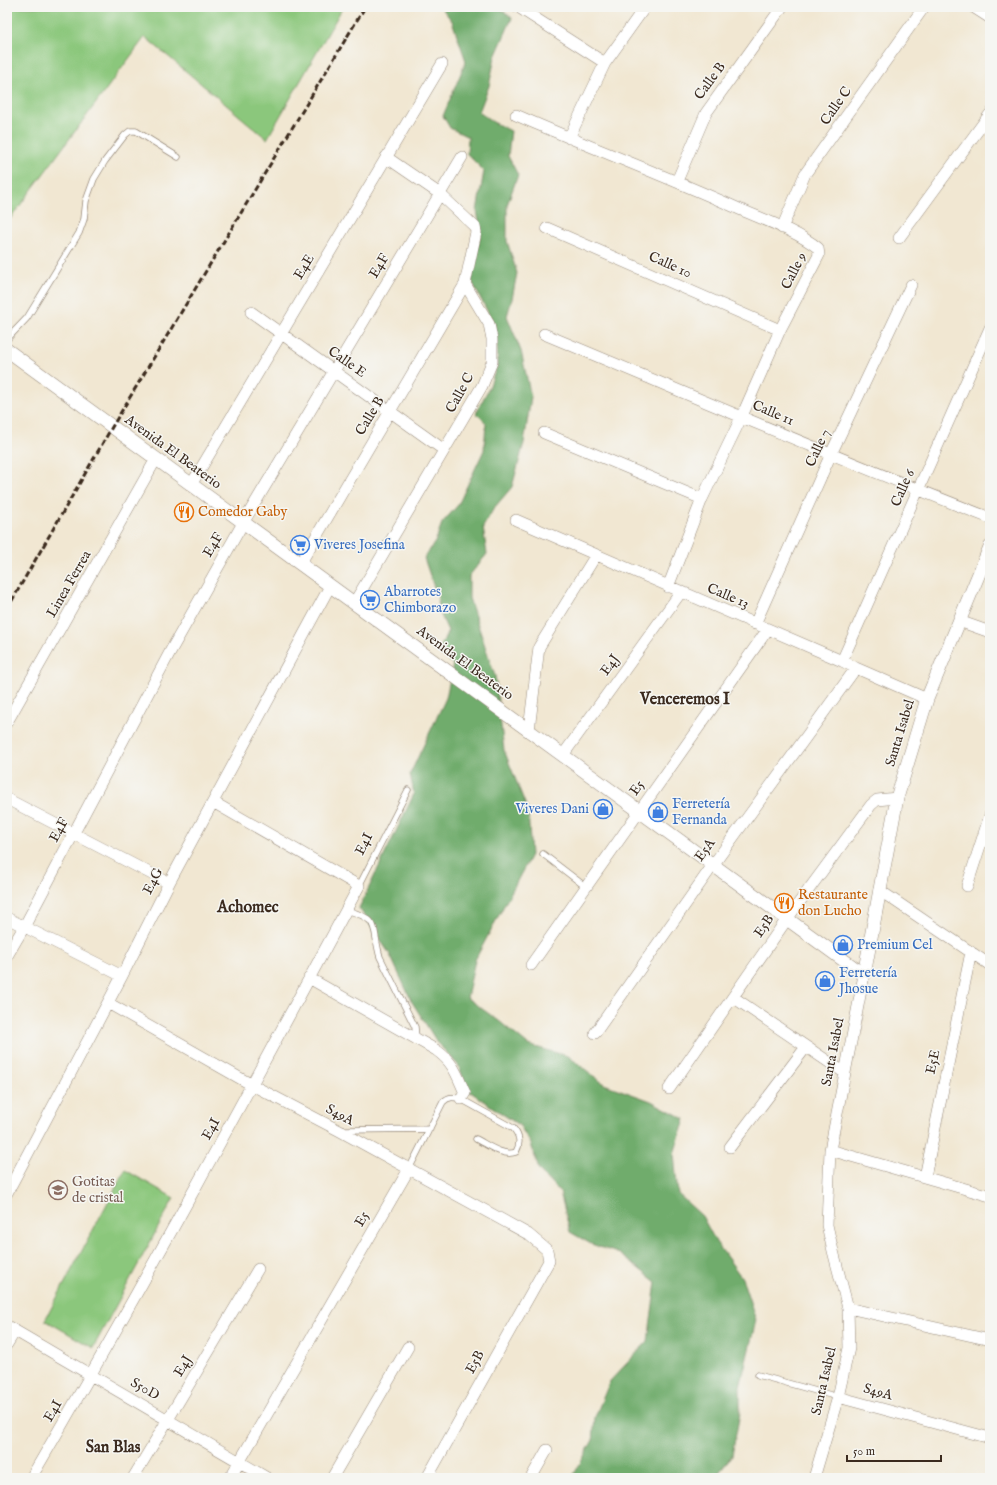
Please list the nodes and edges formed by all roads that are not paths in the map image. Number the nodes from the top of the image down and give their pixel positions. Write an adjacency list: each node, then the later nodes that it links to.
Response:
1 (518, 7): 7 (street)
2 (645, 7): 7 (street)
3 (782, 7): 15 (street, Calle B)
4 (924, 7): 18 (street, Calle C)
5 (973, 7): 6 (street)
6 (990, 18)
7 (605, 63): 11 (street)
8 (442, 64): 13 (street, E4E)
9 (990, 114): 19 (street)
10 (516, 115): 11 (street, Calle 9)
11 (569, 138): 15 (street, Calle 9)
12 (178, 157): 27 (lane)
13 (386, 157): 16 (street); 25 (street, E4E)
14 (462, 157): 16 (street, E4F)
15 (677, 181): 18 (street, Calle 9)
16 (440, 194): 20 (street); 29 (street, E4F)
17 (547, 228): 24 (street, Calle 10)
18 (782, 228): 24 (street, Calle 9)
19 (899, 238)
20 (465, 284): 30 (street, Calle B); 33 (street, Calle C)
21 (911, 286): 34 (street, Calle 7)
22 (251, 312): 25 (street, Calle E)
23 (990, 328): 37 (street, Calle 6)
24 (780, 330): 31 (street, Calle 9)
25 (282, 334): 29 (street, Calle E); 36 (street, E4E)
26 (544, 334): 31 (street, Calle 11)
27 (7, 339)
28 (7, 350): 35 (street, Avenida El Beaterio)
29 (334, 371): 30 (street, Calle E); 41 (street, E4F)
30 (390, 411): 33 (street, Calle E); 44 (street, Calle B)
31 (742, 416): 34 (street, Calle 11); 38 (street, Calle 9)
32 (544, 432): 38 (street)
33 (444, 450): 48 (street, Calle C)
34 (831, 454): 37 (street, Calle 11); 50 (street, Calle 7)
35 (156, 459): 36 (street, Avenida El Beaterio); 56 (street, Linea Ferrea)
36 (191, 485): 41 (street, Avenida El Beaterio)
37 (919, 490): 39 (street, Calle 11); 53 (street, Calle 6)
38 (702, 499): 46 (street, Calle 9)
39 (990, 518)
40 (516, 520): 43 (street, Calle 13)
41 (243, 523): 44 (street, Avenida El Beaterio); 65 (street, E4F)
42 (990, 548): 49 (street, Santa Isabel)
43 (596, 555): 46 (street, Calle 13); 57 (street)
44 (300, 564): 45 (street, Avenida El Beaterio)
45 (330, 586): 48 (street, Avenida El Beaterio); 62 (street, E4G)
46 (668, 587): 47 (street, Calle 13)
47 (681, 592): 50 (street, Calle 13); 58 (street, E4J)
48 (354, 602): 57 (street, Avenida El Beaterio)
49 (960, 621): 52 (street); 55 (street, Santa Isabel)
50 (755, 624): 51 (street, Calle 13)
51 (768, 629): 53 (street, Calle 13); 63 (street, E5)
52 (990, 632)
53 (842, 661): 54 (street, Calle 13)
54 (856, 668): 55 (street, Calle 13); 67 (street, E5A)
55 (927, 699): 60 (street, Santa Isabel)
56 (7, 722)
57 (529, 730): 58 (street, Avenida El Beaterio)
58 (563, 755): 63 (street, Avenida El Beaterio)
59 (408, 790): 69 (lane, E4I)
60 (897, 798): 72 (street, Santa Isabel); 75 (street, E5B)
61 (7, 799): 65 (street)
62 (213, 802): 68 (street, E4G); 69 (street)
63 (640, 811): 67 (street, Avenida El Beaterio); 71 (street, E5)
64 (990, 815): 70 (street)
65 (74, 834): 68 (street); 76 (street, E4F)
66 (542, 854): 71 (lane)
67 (713, 865): 75 (street, Avenida El Beaterio); 86 (street, E5A)
68 (169, 883): 82 (street, E4G)
69 (359, 886): 73 (street, E4I)
70 (967, 886)
71 (586, 887): 79 (street, E5)
72 (879, 890): 77 (street); 81 (street, Santa Isabel)
73 (346, 910): 83 (street, E4I); 87 (lane)
74 (7, 918): 76 (street)
75 (787, 919): 81 (street, Avenida El Beaterio); 84 (street, E5B)
76 (24, 927): 78 (street, E4F); 82 (street)
77 (971, 952): 80 (street); 99 (street, E5E)
78 (7, 956)
79 (531, 965)
80 (990, 965)
81 (864, 975): 89 (street, Santa Isabel)
82 (122, 976): 85 (street, E4G)
83 (310, 978): 87 (street); 90 (street, E4I)
84 (733, 996): 88 (street); 91 (street, E5B)
85 (108, 1003): 90 (street, S49A); 100 (street, E4G)
86 (595, 1032)
87 (416, 1038): 92 (street)
88 (806, 1047): 89 (street); 96 (street)
89 (845, 1073): 97 (street, Santa Isabel)
90 (252, 1085): 94 (street, S49A); 109 (street, E4I)
91 (669, 1089)
92 (462, 1099): 93 (lane, E5); 95 (lane)
93 (430, 1129): 94 (lane); 98 (lane, E5)
94 (338, 1130): 98 (street, S49A)
95 (476, 1139)
96 (730, 1147)
97 (830, 1150): 99 (street); 104 (street, Santa Isabel)
98 (409, 1169): 102 (street, S49A); 115 (street, E5)
99 (925, 1177): 101 (street)
100 (7, 1193)
101 (990, 1196)
102 (549, 1261): 121 (street, E5B)
103 (258, 1269): 112 (street, E4J)
104 (848, 1308): 106 (street); 111 (street, Santa Isabel)
105 (11, 1328): 107 (street); 109 (street, S50D)
106 (990, 1340)
107 (7, 1344)
108 (408, 1347): 120 (street)
109 (91, 1375): 112 (street, S50D); 116 (street, E4I)
110 (758, 1375): 111 (lane, S49A)
111 (838, 1398): 113 (street, S49A); 123 (street, Santa Isabel)
112 (169, 1420): 115 (street, S50D); 117 (street, E4J)
113 (990, 1438)
114 (547, 1450): 122 (street)
115 (239, 1462): 118 (street, E5); 119 (street, S50D)
116 (31, 1478)
117 (133, 1478)
118 (230, 1478)
119 (267, 1478)
120 (332, 1478)
121 (427, 1478)
122 (531, 1478)
123 (814, 1478)

